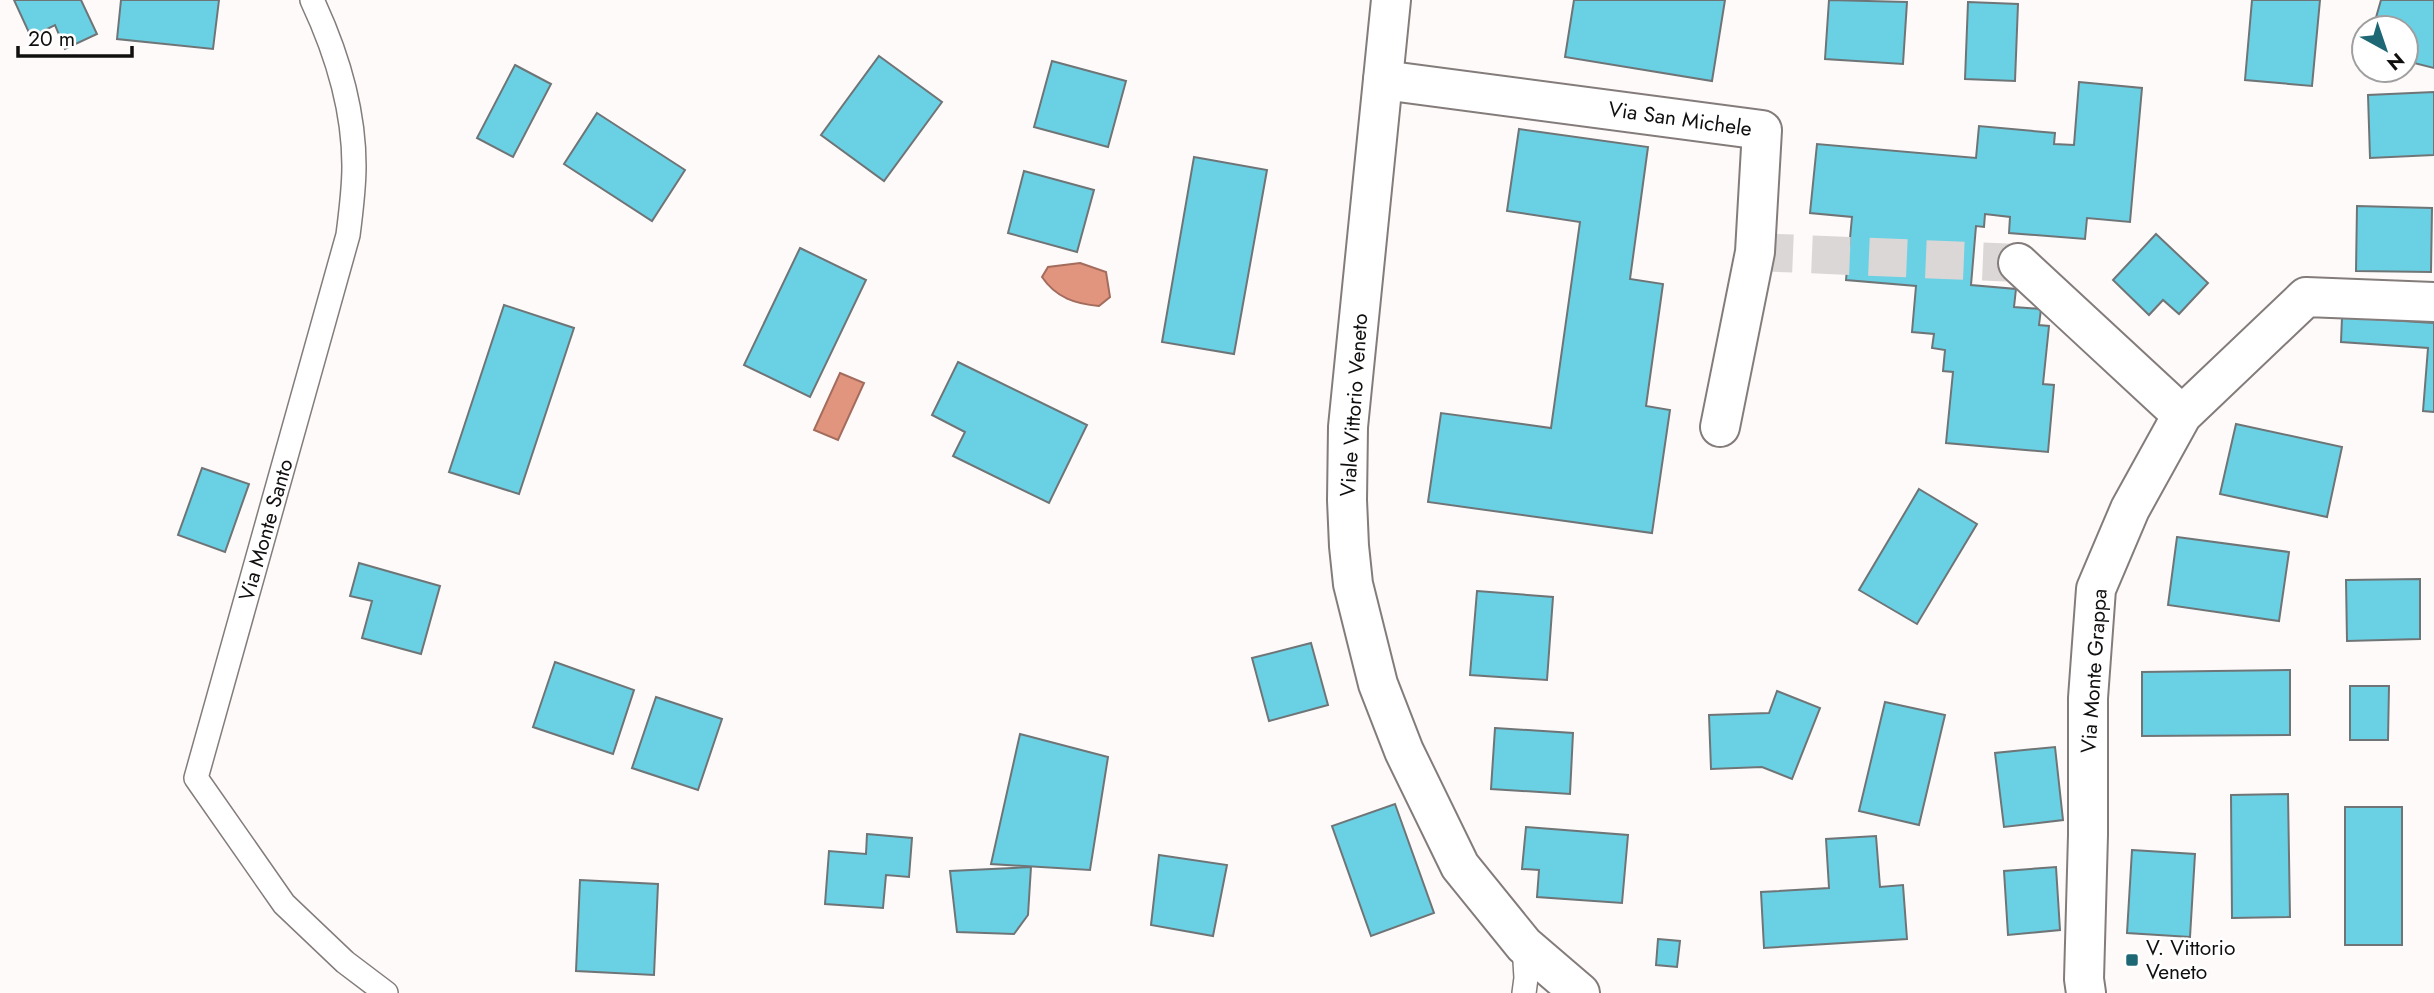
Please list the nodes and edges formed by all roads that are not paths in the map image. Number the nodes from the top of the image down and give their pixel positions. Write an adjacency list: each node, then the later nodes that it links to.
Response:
1 (312, 0): 9 (lane, Via Monte Santo)
2 (1391, 0): 3 (street, Viale Vittorio Veneto)
3 (1383, 80): 7 (street, Via San Michele); 8 (street, Viale Vittorio Veneto)
4 (2018, 263): 6 (street)
5 (2434, 302): 6 (street, Via Monte Grappa)
6 (2182, 415): 12 (street, Via Monte Grappa)
7 (1720, 427)
8 (1524, 945): 10 (lane); 11 (street, Viale Vittorio Veneto)
9 (386, 993)
10 (1524, 993)
11 (1580, 993)
12 (2086, 993)

